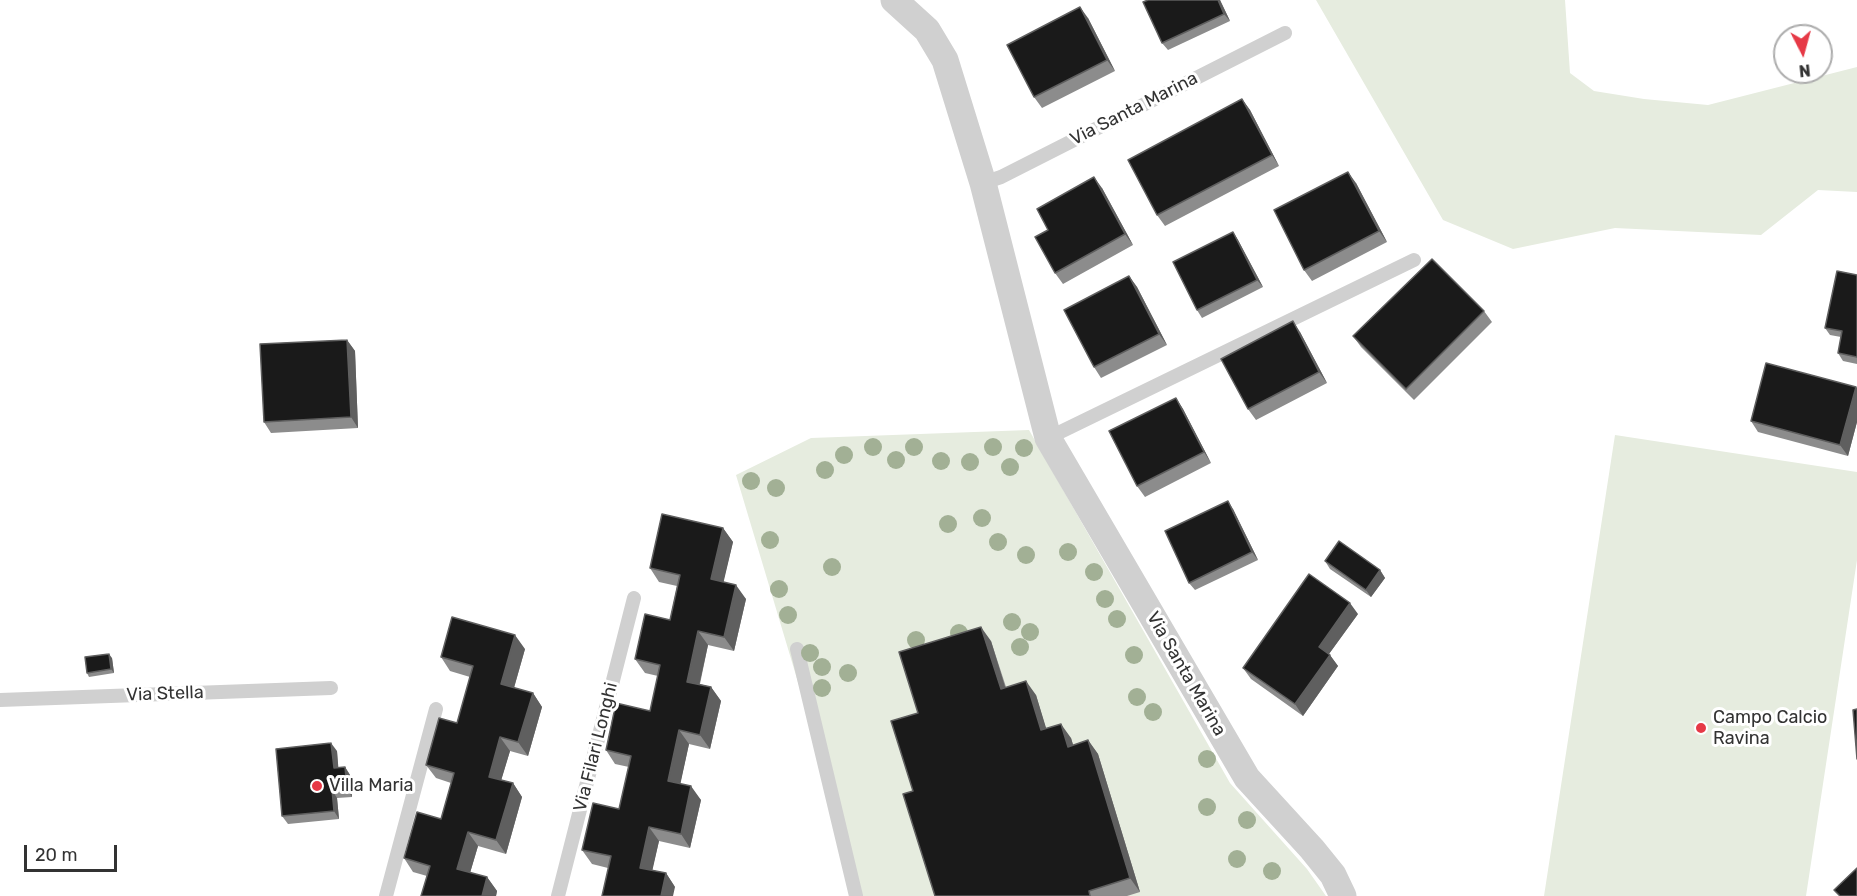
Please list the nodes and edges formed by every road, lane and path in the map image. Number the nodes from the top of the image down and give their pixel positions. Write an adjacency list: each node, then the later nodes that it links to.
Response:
1 (894, 0): 3 (street, Via Santa Marina)
2 (1285, 33): 3 (lane, Via Santa Marina)
3 (983, 183): 5 (street, Via Santa Marina)
4 (1414, 260): 5 (lane)
5 (1048, 438): 14 (street, Via Santa Marina)
6 (634, 598): 12 (lane, Via Filari Longhi)
7 (797, 650): 13 (lane)
8 (331, 688): 9 (lane, Via Stella)
9 (0, 700)
10 (436, 709): 11 (lane)
11 (386, 896)
12 (558, 896)
13 (856, 896)
14 (1343, 896)

